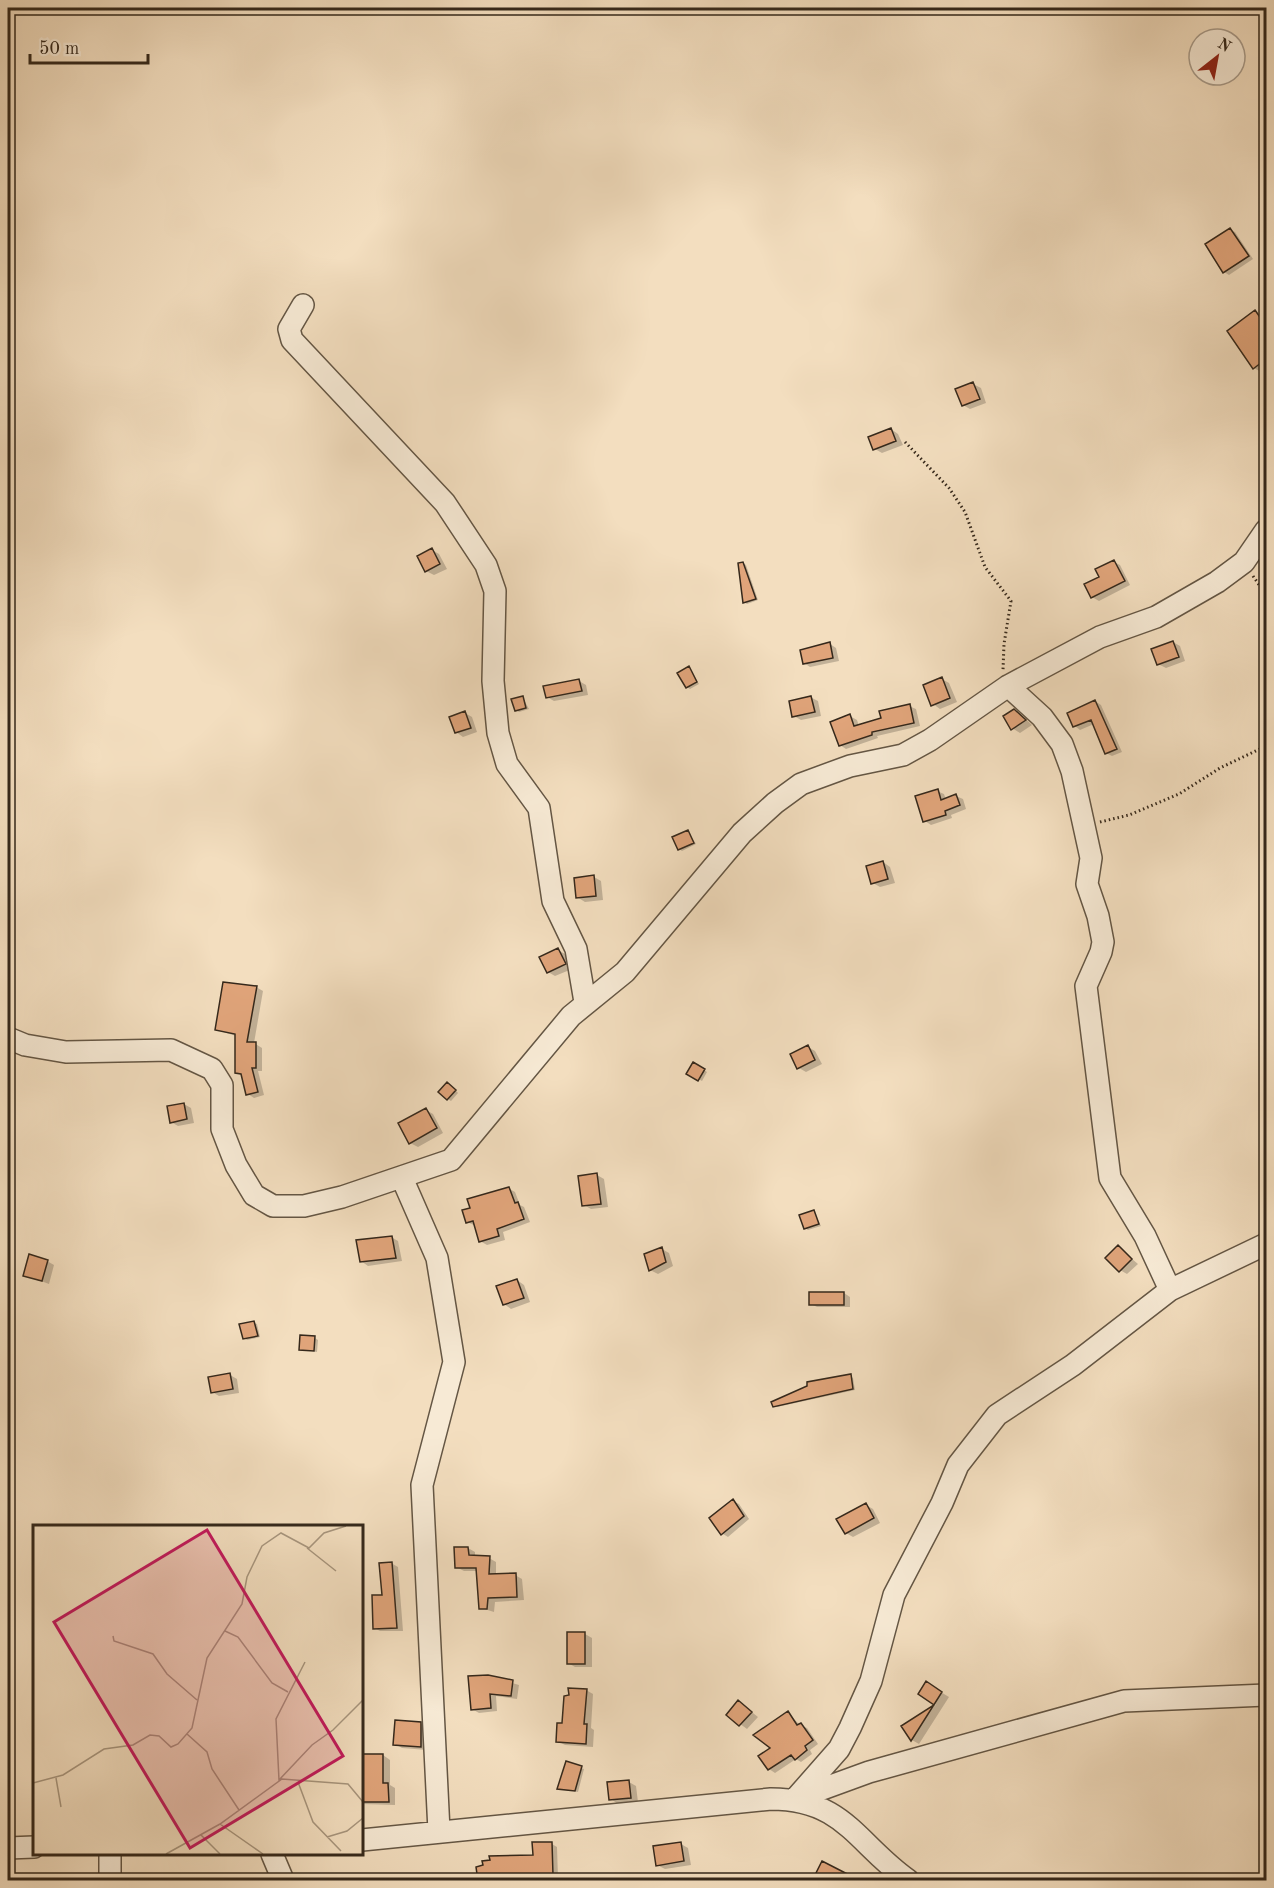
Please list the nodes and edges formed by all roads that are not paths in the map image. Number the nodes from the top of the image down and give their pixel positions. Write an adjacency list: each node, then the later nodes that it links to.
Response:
1 (303, 305): 4 (street)
2 (1266, 530): 3 (street)
3 (1008, 686): 4 (street); 8 (street)
4 (585, 1002): 6 (street)
5 (8, 1038): 6 (street)
6 (402, 1178): 11 (street)
7 (1266, 1244): 8 (street)
8 (1170, 1290): 10 (street)
9 (1266, 1695): 10 (street)
10 (795, 1799): 11 (street); 17 (street)
11 (439, 1831): 12 (street)
12 (363, 1839)
13 (33, 1847): 14 (street)
14 (8, 1848)
15 (110, 1855): 18 (street)
16 (272, 1855): 19 (street)
17 (906, 1880)
18 (110, 1881)
19 (283, 1881)

